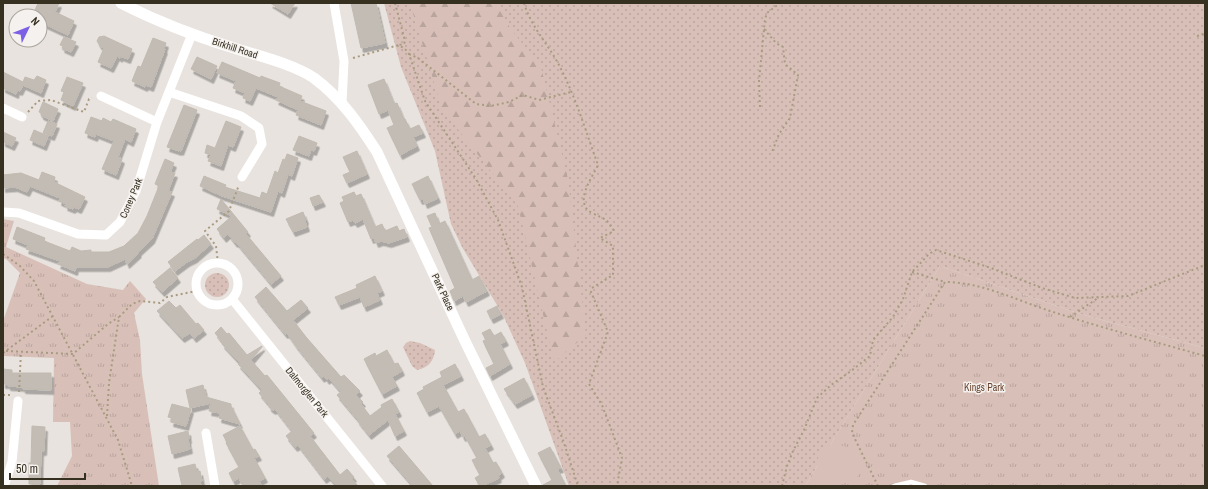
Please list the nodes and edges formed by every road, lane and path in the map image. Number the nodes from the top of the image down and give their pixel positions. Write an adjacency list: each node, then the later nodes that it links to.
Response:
1 (121, 3): 7 (street, Birkhill Road)
2 (334, 3): 12 (street)
3 (395, 3): 10 (path)
4 (524, 3): 14 (path)
5 (780, 3): 6 (path)
6 (764, 29): 17 (path); 21 (path)
7 (192, 34): 13 (street, Coney Park); 16 (street, Birkhill Road)
8 (1205, 34): 9 (path)
9 (1197, 36)
10 (399, 45): 11 (path); 12 (path)
11 (409, 54): 14 (path); 48 (path)
12 (344, 60): 16 (street)
13 (169, 92): 20 (street, Coney Park); 22 (street)
14 (571, 92): 49 (path)
15 (101, 96): 19 (path); 20 (street)
16 (342, 102): 47 (street, Park Place)
17 (760, 107)
18 (3, 108): 19 (street)
19 (22, 117)
20 (157, 122): 23 (street, Coney Park)
21 (772, 152)
22 (242, 177): 25 (path)
23 (3, 212)
24 (3, 254): 32 (path)
25 (218, 263): 29 (street); 31 (street)
26 (1205, 265): 30 (path)
27 (912, 272): 28 (path); 30 (path); 50 (path)
28 (945, 282): 34 (path); 51 (path)
29 (196, 291): 31 (street); 33 (path)
30 (1098, 298): 34 (path)
31 (232, 299): 46 (street, Dalmorglen Park)
32 (53, 316): 35 (path); 38 (path)
33 (119, 317): 38 (path); 41 (path)
34 (1070, 317): 39 (path)
35 (6, 351): 36 (path); 37 (path)
36 (21, 352): 38 (path); 40 (path)
37 (3, 353)
38 (73, 354): 41 (path)
39 (1205, 356)
40 (18, 401): 43 (street)
41 (106, 417): 44 (path)
42 (206, 433): 45 (street)
43 (4, 486)
44 (132, 486)
45 (215, 486)
46 (382, 486)
47 (536, 486)
48 (578, 486)
49 (617, 486)
50 (782, 486)
51 (878, 486)
52 (894, 486): 53 (lane)
53 (925, 486)

